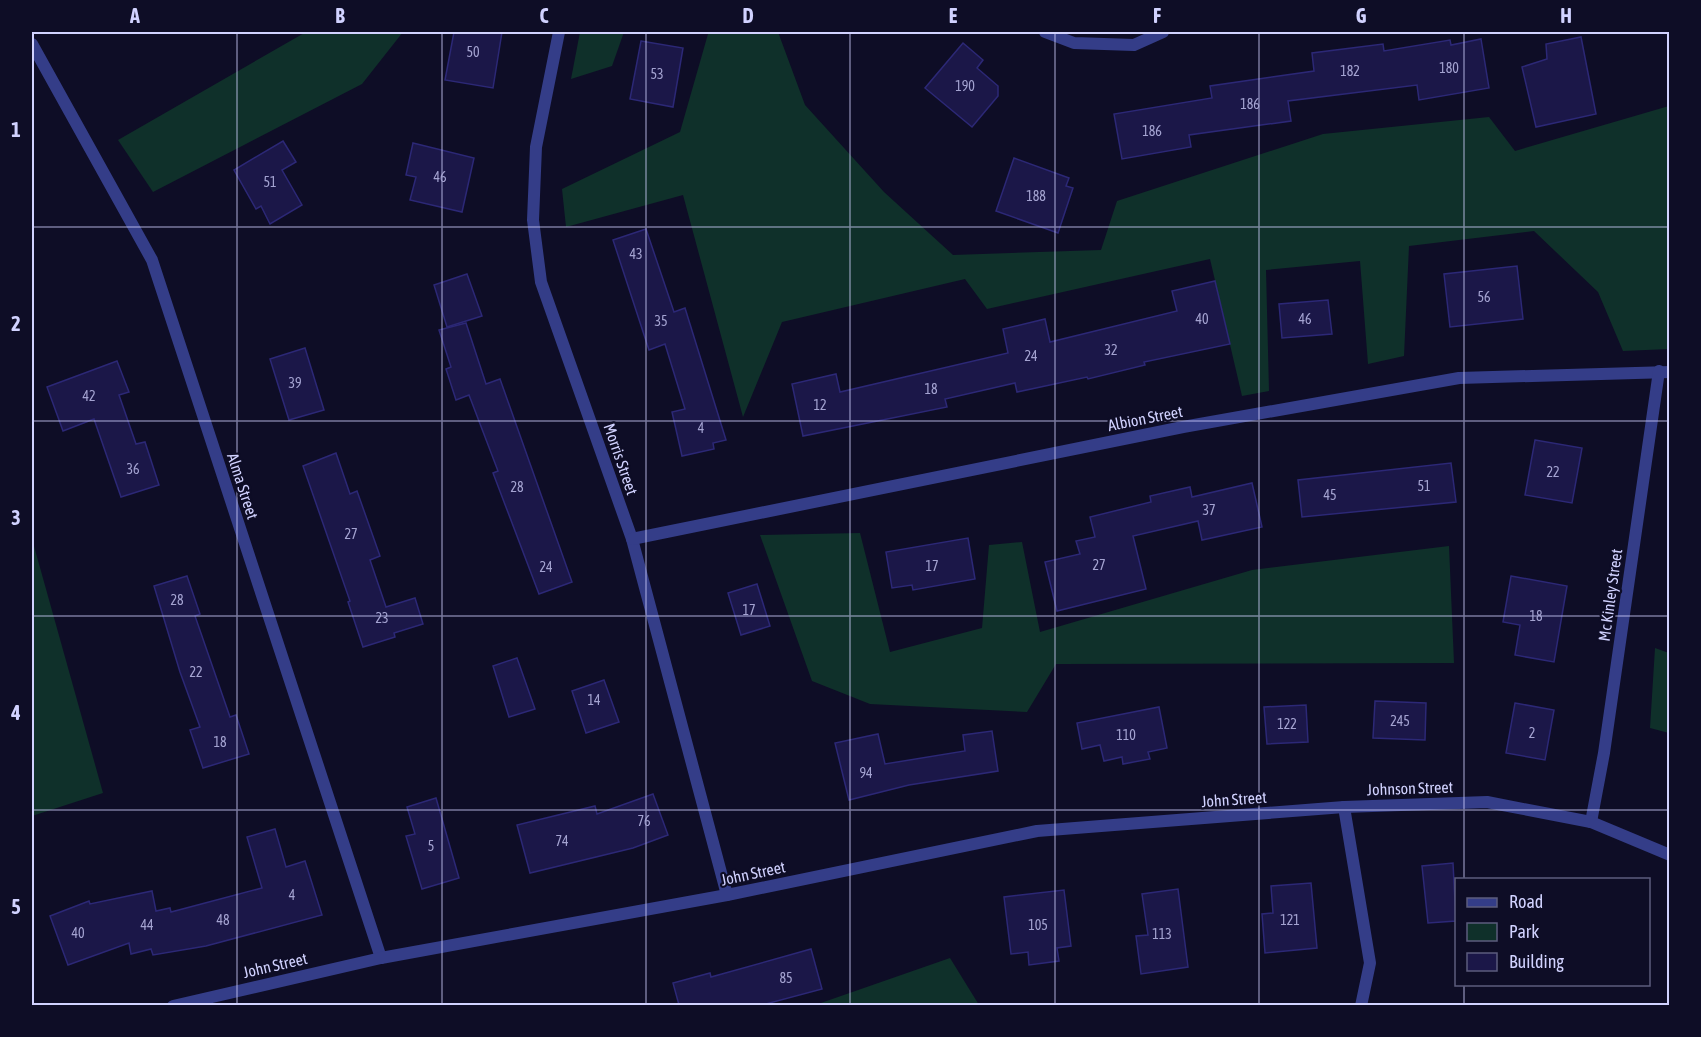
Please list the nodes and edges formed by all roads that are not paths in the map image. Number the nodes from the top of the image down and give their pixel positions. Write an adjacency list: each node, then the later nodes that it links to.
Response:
1 (559, 32): 6 (street, Morris Street)
2 (1045, 32): 3 (street)
3 (1163, 32)
4 (32, 44): 11 (street, Alma Street)
5 (1664, 372): 6 (street, Albion Street); 8 (street, Mc Kinley Street)
6 (632, 539): 10 (street, Morris Street)
7 (1344, 807): 8 (street, Johnson Street); 10 (street, John Street); 13 (street, Johnson Street)
8 (1591, 822): 9 (street, Johnson Street)
9 (1670, 855)
10 (727, 895): 11 (street, John Street)
11 (381, 958): 12 (street, John Street)
12 (173, 1005)
13 (1360, 1005)

